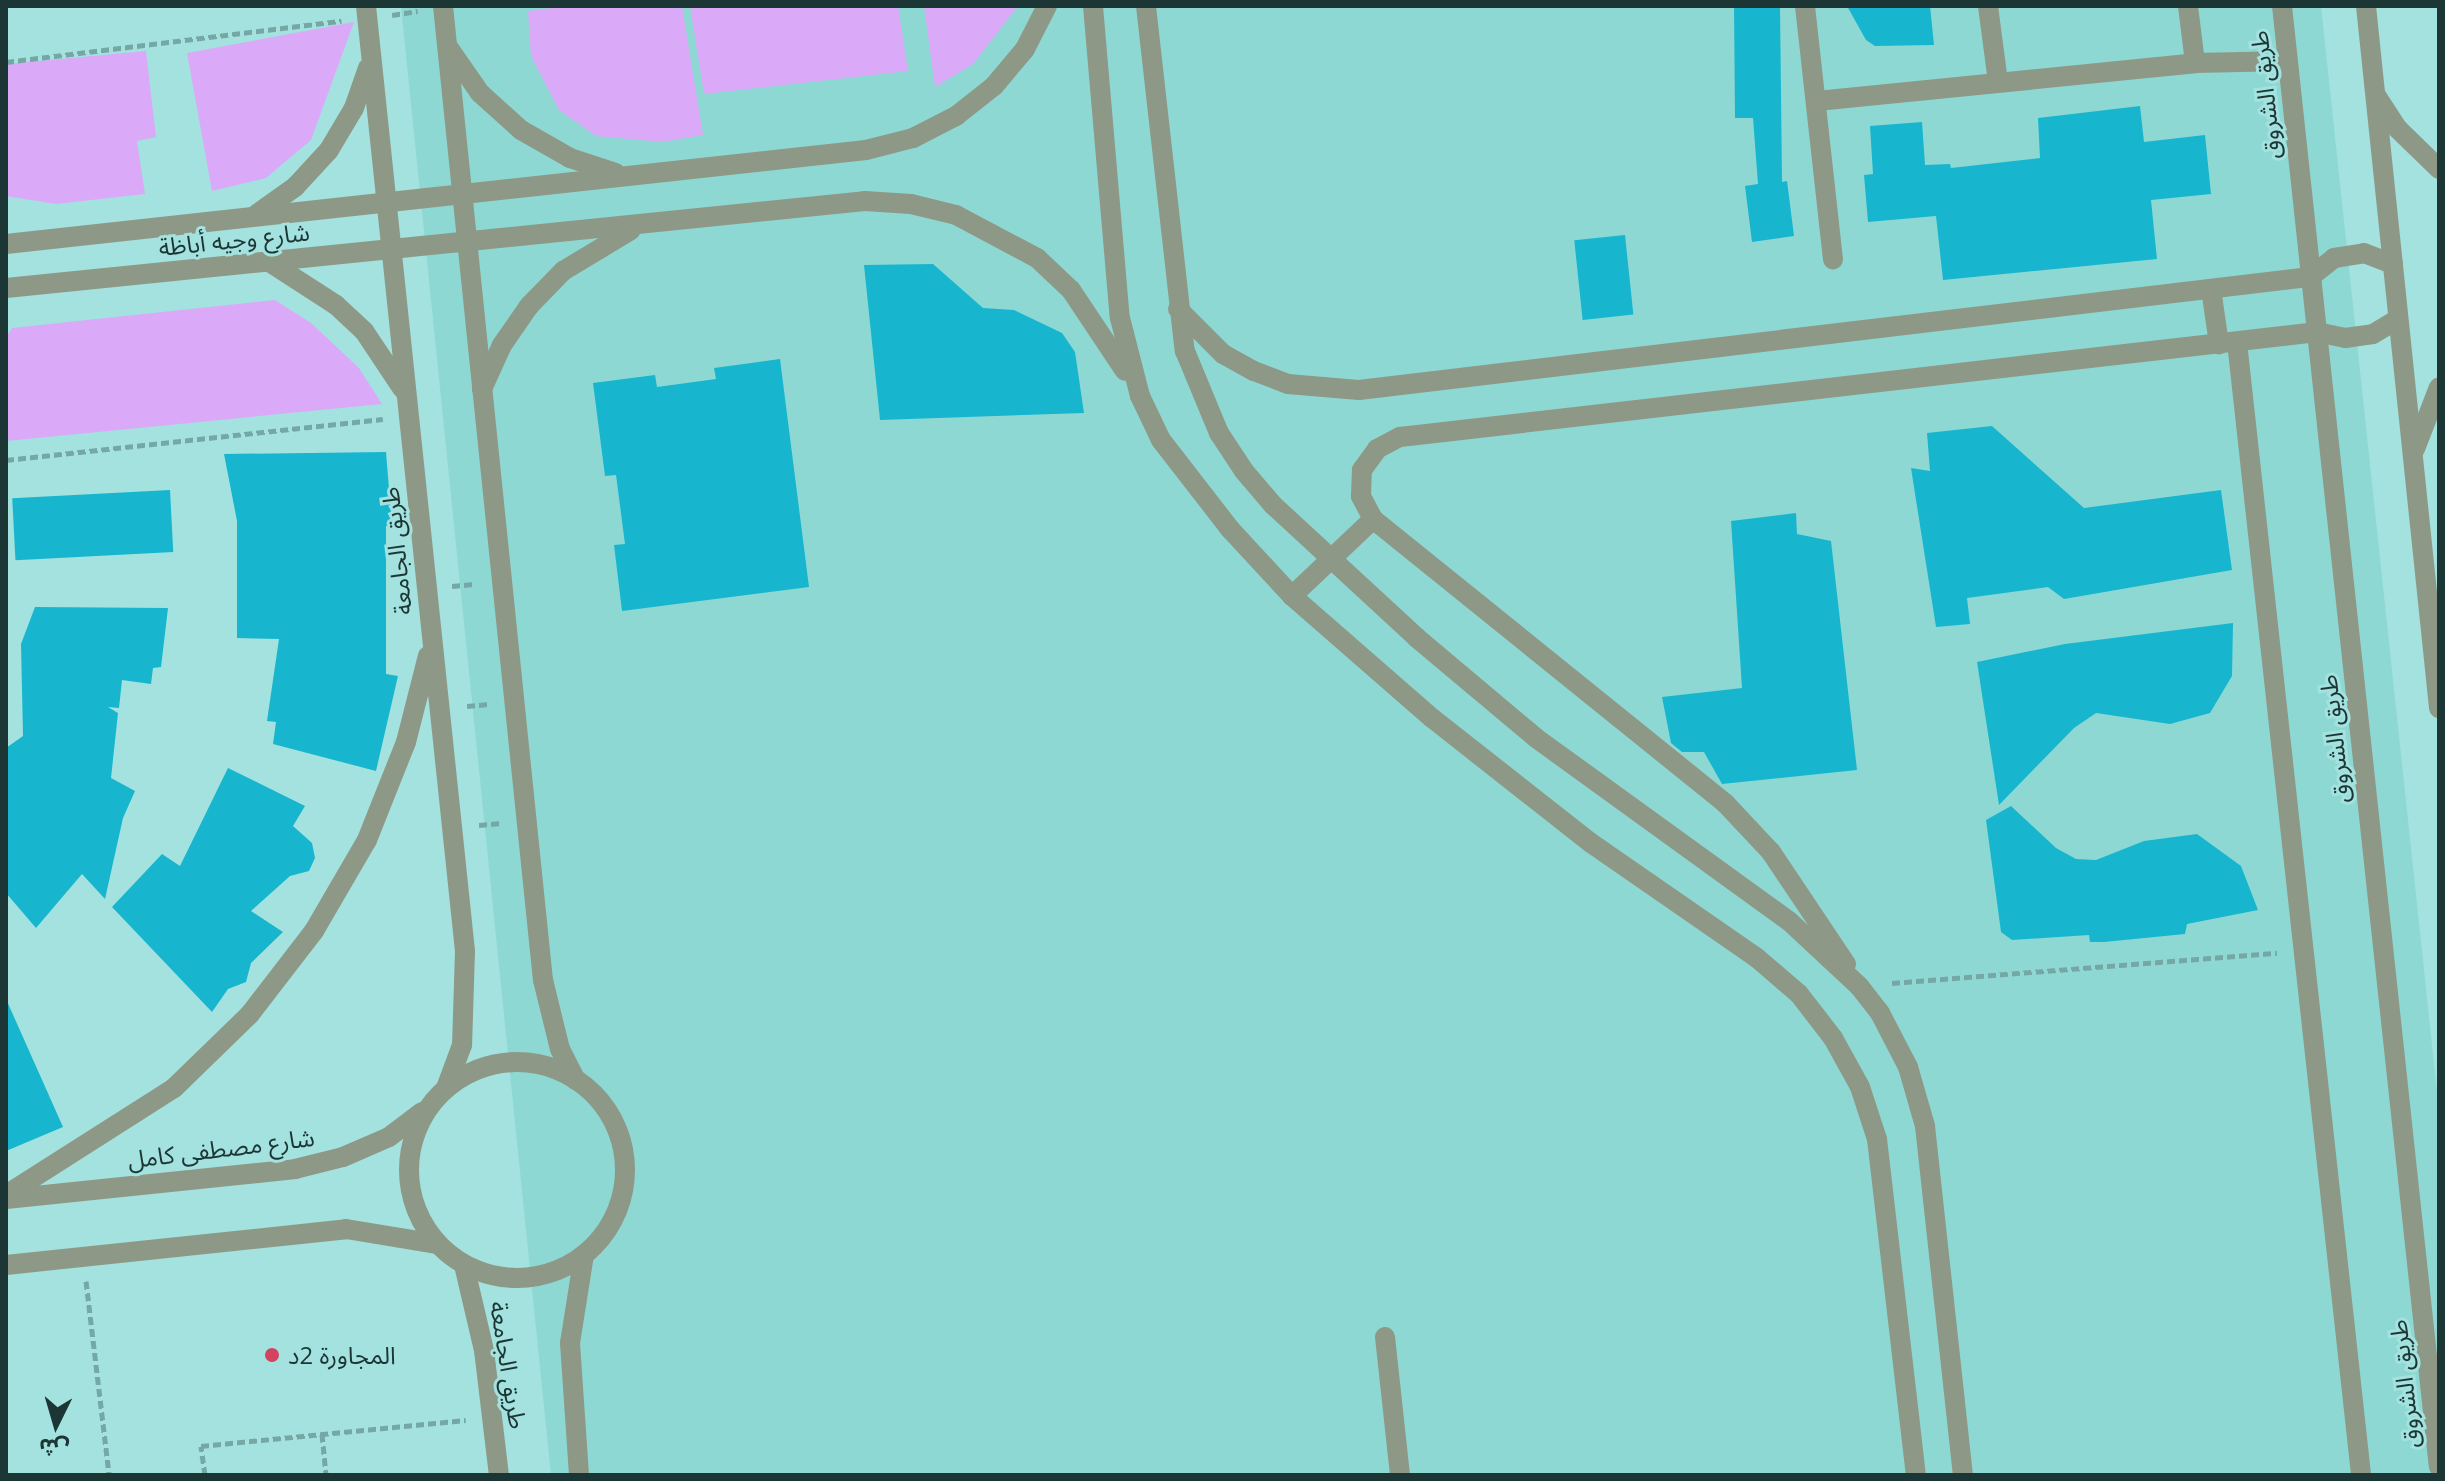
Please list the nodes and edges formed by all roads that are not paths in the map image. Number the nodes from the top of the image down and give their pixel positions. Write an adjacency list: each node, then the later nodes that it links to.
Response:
1 (1047, 6): 19 (street, شارع وجيه أباظة)
2 (1093, 6): 39 (street)
3 (1146, 6): 33 (street)
4 (1805, 6): 17 (street)
5 (1988, 6): 15 (street)
6 (2188, 6): 14 (street)
7 (2282, 6): 13 (street, طريق الشروق)
8 (2366, 6): 16 (street)
9 (443, 7): 11 (street)
10 (366, 12): 12 (street, طريق الجامعة)
11 (447, 46): 19 (street); 20 (street)
12 (371, 61): 21 (street, طريق الجامعة); 22 (street)
13 (2287, 61): 14 (street); 30 (street, طريق الشروق)
14 (2195, 63): 15 (street)
15 (1998, 82): 17 (street)
16 (2375, 94): 18 (street); 29 (street)
17 (1817, 101): 27 (street)
18 (2439, 169)
19 (623, 175): 20 (street, شارع وجيه أباظة)
20 (462, 193): 21 (street, شارع وجيه أباظة); 24 (street)
21 (386, 201): 22 (street, شارع وجيه أباظة); 26 (street, طريق الجامعة)
22 (254, 216): 25 (street, شارع وجيه أباظة)
23 (647, 223): 24 (street, شارع وجيه أباظة); 38 (street); 39 (street, شارع وجيه أباظة)
24 (467, 242): 26 (street, شارع وجيه أباظة); 38 (street)
25 (6, 244)
26 (392, 249): 28 (street, شارع وجيه أباظة); 40 (street, طريق الجامعة)
27 (1833, 259)
28 (268, 261): 31 (street, شارع وجيه أباظة); 40 (street)
29 (2393, 264): 30 (street); 34 (street)
30 (2310, 277): 32 (street); 35 (street, طريق الشروق)
31 (6, 288)
32 (2211, 289): 33 (street); 36 (street)
33 (1176, 307): 43 (street)
34 (2398, 319): 35 (street); 41 (street)
35 (2317, 332): 36 (street); 59 (street, طريق الشروق)
36 (2228, 343): 42 (street); 65 (street)
37 (2439, 387): 41 (street)
38 (482, 389): 50 (street)
39 (1140, 396): 44 (street)
40 (408, 406): 47 (street, طريق الجامعة)
41 (2412, 460): 45 (street)
42 (1373, 519): 43 (street); 49 (street)
43 (1332, 559): 44 (street); 49 (street)
44 (1292, 596): 64 (street)
45 (2428, 606): 46 (street); 48 (street)
46 (2439, 638)
47 (432, 641): 51 (street, طريق الجامعة); 53 (street)
48 (2439, 708)
49 (1859, 986): 60 (street)
50 (576, 1080): 51 (street); 55 (street)
51 (446, 1088): 52 (street)
52 (428, 1107): 53 (street, شارع مصطفى كامل); 54 (street)
53 (6, 1197)
54 (438, 1244): 56 (street); 57 (street)
55 (584, 1255): 57 (street); 62 (street)
56 (6, 1265)
57 (464, 1265): 61 (street, طريق الجامعة)
58 (1385, 1337): 63 (street)
59 (2439, 1467)
60 (1957, 1474)
61 (499, 1475)
62 (579, 1475)
63 (1400, 1475)
64 (1916, 1475)
65 (2361, 1475)

